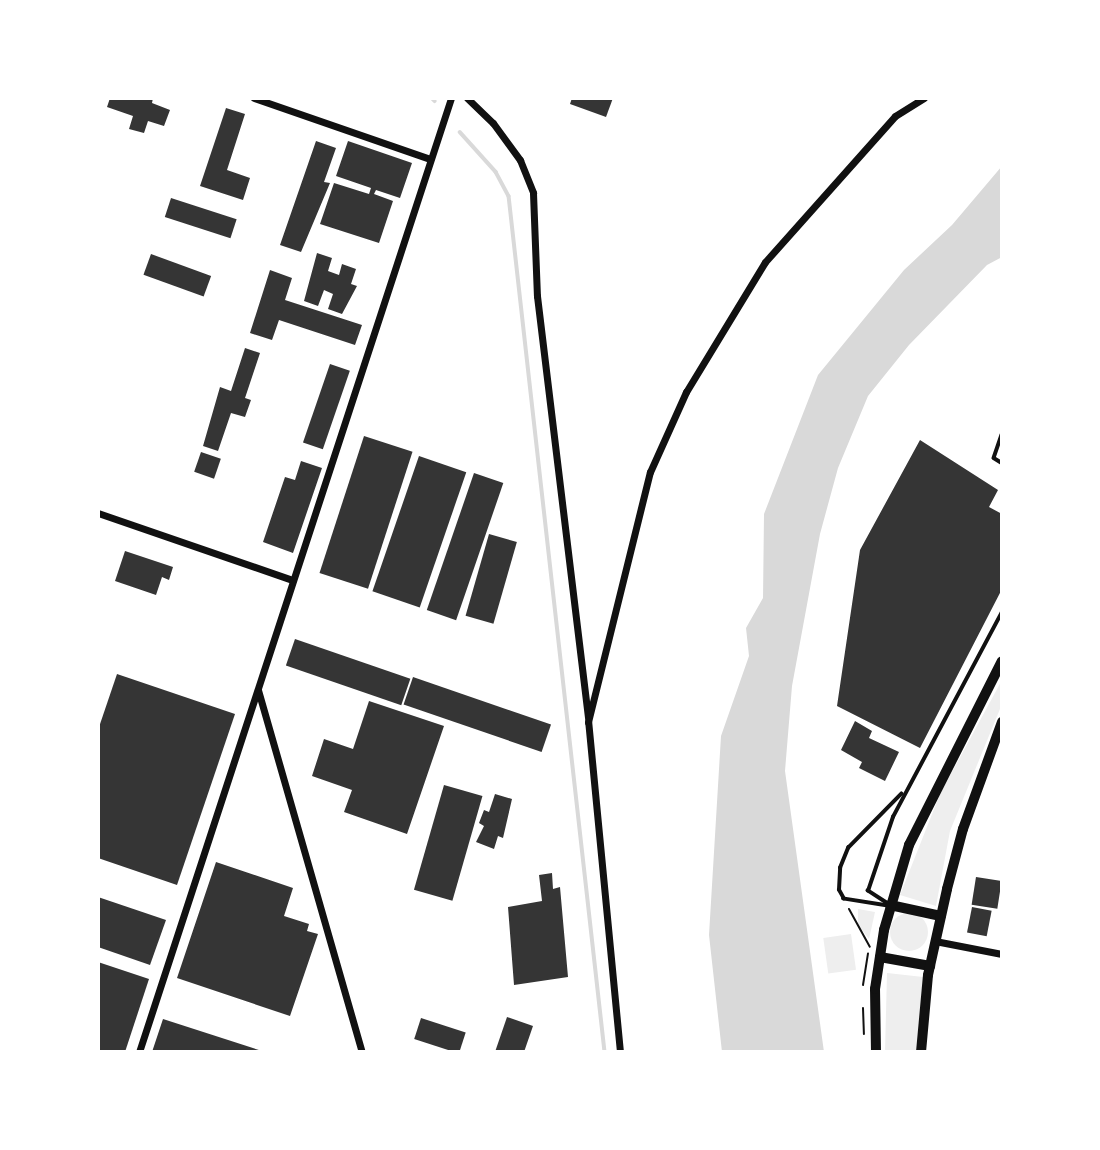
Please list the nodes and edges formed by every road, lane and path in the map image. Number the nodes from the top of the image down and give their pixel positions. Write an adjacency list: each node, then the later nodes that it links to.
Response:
1 (254, 98): 5 (street)
2 (451, 98): 5 (street)
3 (467, 98): 13 (street)
4 (924, 98): 13 (street)
5 (430, 159): 9 (street)
6 (1002, 435): 7 (lane)
7 (1002, 463)
8 (98, 513): 9 (street)
9 (293, 580): 12 (street)
10 (1002, 612): 16 (lane)
11 (1002, 661): 18 (highway)
12 (257, 689): 25 (street); 26 (street)
13 (589, 722): 27 (street)
14 (1002, 722): 15 (highway)
15 (999, 735): 19 (highway)
16 (905, 790): 17 (lane); 18 (lane)
17 (844, 899): 18 (lane); 21 (path)
18 (890, 905): 19 (highway); 23 (highway)
19 (941, 916): 20 (highway)
20 (935, 941): 22 (street); 24 (highway)
21 (870, 948)
22 (1002, 954)
23 (880, 957): 24 (highway); 28 (highway)
24 (930, 966): 29 (highway)
25 (139, 1052)
26 (362, 1052)
27 (620, 1052)
28 (876, 1052)
29 (922, 1052)

